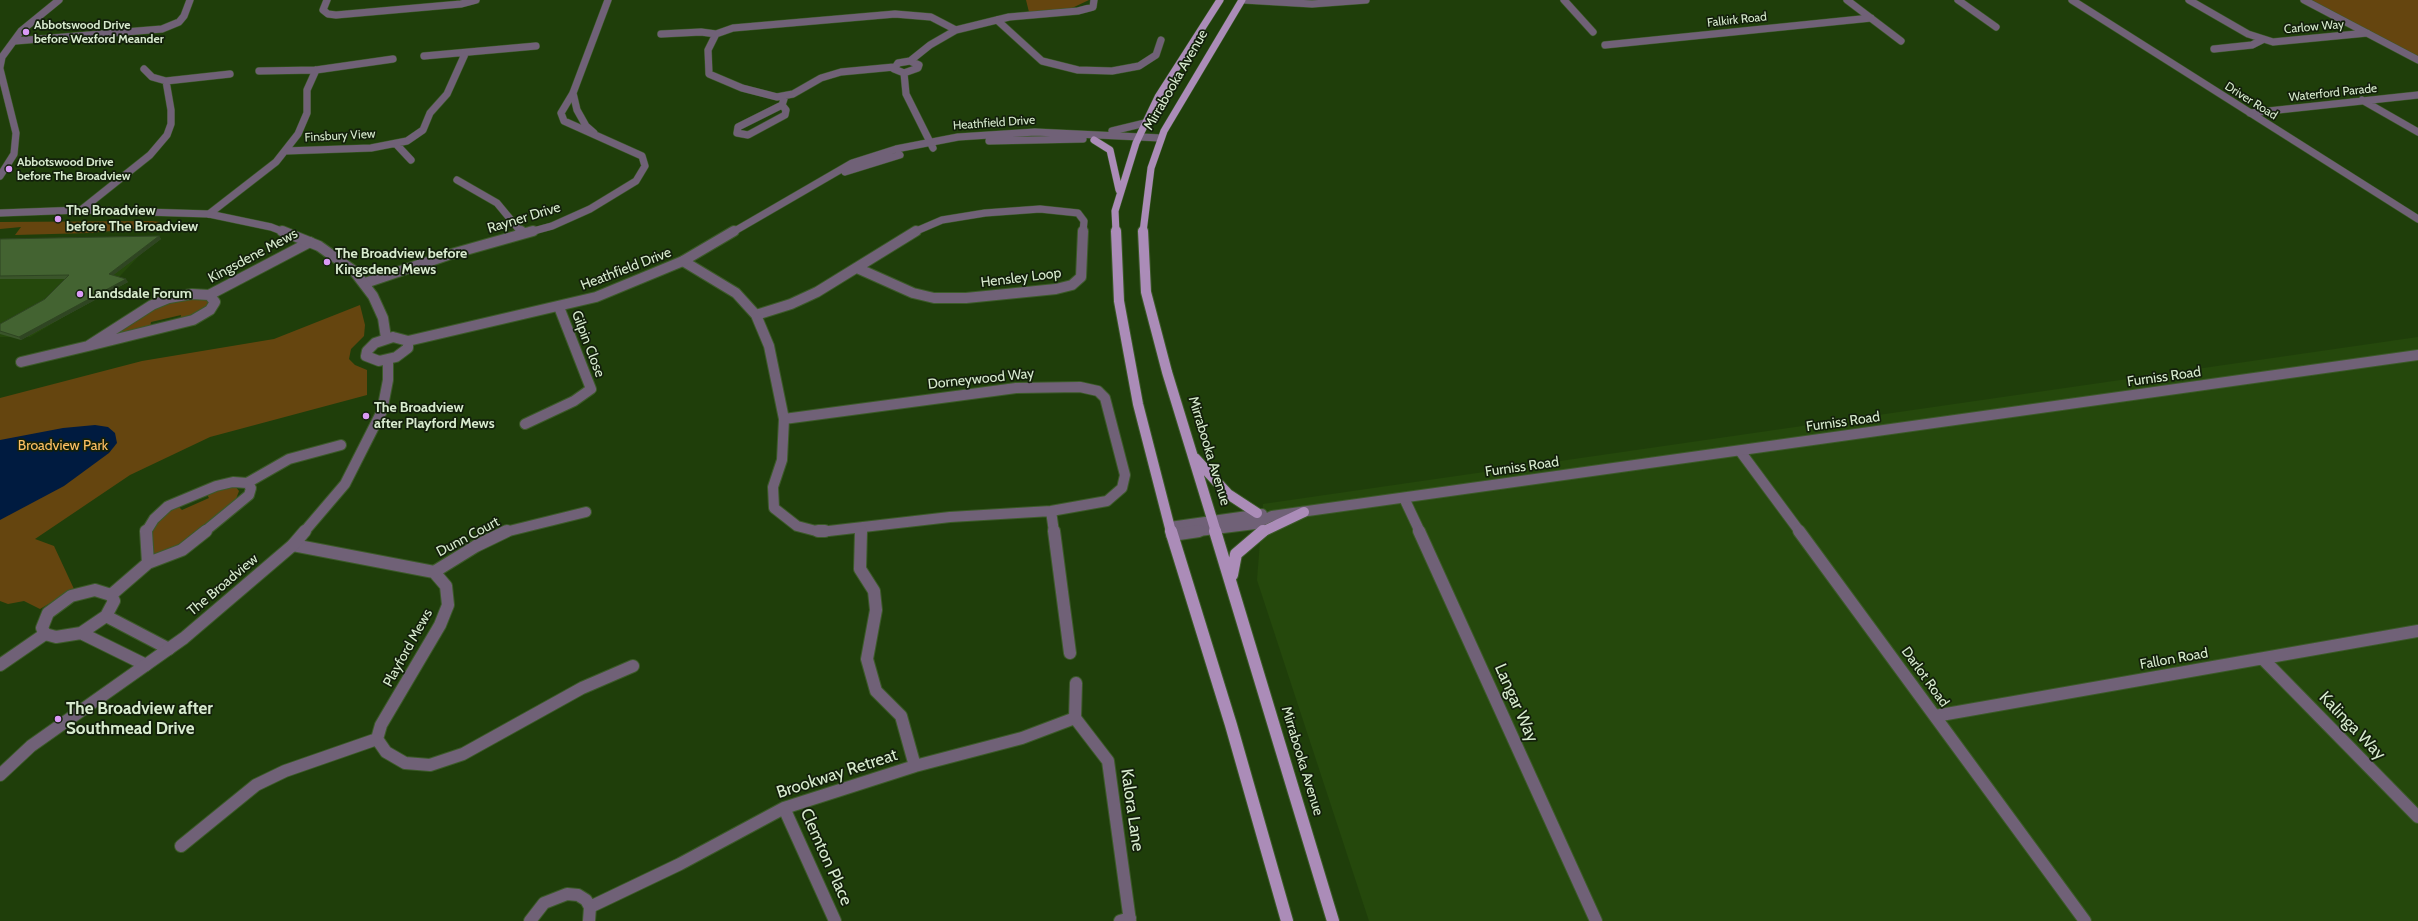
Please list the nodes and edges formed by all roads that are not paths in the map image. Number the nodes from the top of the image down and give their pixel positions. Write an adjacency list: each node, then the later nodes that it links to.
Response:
1 (59, 0): 27 (street)
2 (190, 0): 27 (street)
3 (327, 0): 4 (street)
4 (476, 0)
5 (608, 0): 45 (street, Rayner Drive)
6 (1094, 0): 18 (street)
7 (1220, 0): 51 (main road, Mirrabooka Avenue)
8 (1243, 0): 16 (street); 56 (main road, Mirrabooka Avenue)
9 (1366, 0): 16 (street)
10 (1564, 0): 21 (street)
11 (1847, 0): 17 (street)
12 (1958, 0): 19 (street)
13 (2072, 0): 50 (street, Driver Road)
14 (2189, 0): 26 (street, Carlow Way)
15 (2304, 0): 22 (street)
16 (1281, 1)
17 (1870, 18): 28 (street); 29 (street, Falkirk Road)
18 (997, 20): 20 (street); 25 (street)
19 (1996, 27)
20 (956, 30): 24 (street); 36 (street)
21 (1593, 32)
22 (2367, 33): 26 (street, Carlow Way); 35 (street)
23 (661, 34): 24 (street)
24 (716, 34): 47 (street)
25 (1162, 40)
26 (2262, 40): 31 (street, Carlow Way)
27 (14, 41): 38 (street)
28 (1901, 41)
29 (1605, 45)
30 (536, 46): 32 (street)
31 (2214, 49)
32 (465, 54): 33 (street); 57 (street, Finsbury View)
33 (424, 56)
34 (394, 59): 40 (street)
35 (2418, 60)
36 (910, 61): 37 (street); 42 (street)
37 (894, 67): 42 (street); 47 (street)
38 (0, 68): 61 (street)
39 (144, 69): 44 (street)
40 (316, 70): 41 (street); 59 (street)
41 (259, 71)
42 (904, 73): 58 (street)
43 (230, 74): 44 (street)
44 (166, 82): 64 (street)
45 (573, 92): 53 (street, Rayner Drive); 53 (street, Rayner Drive)
46 (2418, 95): 48 (street, Waterford Parade)
47 (785, 96): 49 (street)
48 (2362, 100): 50 (street, Waterford Parade); 52 (street)
49 (782, 105): 49 (street)
50 (2250, 113): 67 (street, Driver Road)
51 (1145, 123): 54 (street); 55 (main road, Mirrabooka Avenue)
52 (2418, 132)
53 (598, 137): 68 (street, Rayner Drive)
54 (1094, 137): 55 (street, Heathfield Drive); 58 (street, Heathfield Drive); 63 (main road)
55 (1138, 139): 56 (street, Heathfield Drive); 63 (main road, Mirrabooka Avenue)
56 (1160, 141): 86 (main road, Mirrabooka Avenue)
57 (396, 144): 59 (street, Finsbury View); 60 (street, Finsbury View)
58 (931, 144): 70 (street, Heathfield Drive)
59 (285, 150): 66 (street)
60 (411, 160)
61 (0, 176)
62 (457, 180): 68 (street)
63 (1120, 194): 97 (main road, Mirrabooka Avenue)
64 (81, 210): 65 (street); 66 (street)
65 (0, 213)
66 (209, 214): 69 (street)
67 (2418, 219)
68 (522, 233): 72 (street, Rayner Drive)
69 (310, 242): 72 (street); 73 (street, Kingsdene Mews)
70 (683, 260): 74 (street, Heathfield Drive); 75 (street, Dorneywood Way)
71 (857, 268): 71 (street, Hensley Loop); 75 (street, Hensley Loop)
72 (365, 283): 76 (street)
73 (209, 295): 78 (street, Kingsdene Mews); 78 (street, Kingsdene Mews)
74 (559, 307): 77 (street, Heathfield Drive); 83 (street, Gilpin Close)
75 (756, 315): 82 (street, Dorneywood Way)
76 (386, 338): 77 (street); 80 (street)
77 (408, 341): 80 (street)
78 (88, 346): 81 (street, Kingsdene Mews)
79 (2418, 355): 85 (street, Furniss Road)
80 (388, 360): 98 (street, The Broadview)
81 (22, 362)
82 (784, 419): 89 (street, Dorneywood Way); 95 (street, Dorneywood Way)
83 (525, 424)
84 (341, 445): 87 (street)
85 (1740, 451): 88 (street, Furniss Road); 114 (street, Darlot Road)
86 (1194, 456): 92 (main road); 94 (main road, Mirrabooka Avenue)
87 (247, 483): 99 (street); 99 (street)
88 (1404, 498): 91 (street, Furniss Road); 129 (street, Langar Way)
89 (1052, 511): 95 (street, Dorneywood Way); 108 (street)
90 (586, 512): 100 (street, Dunn Court)
91 (1304, 512): 93 (street, Furniss Road); 101 (main road)
92 (1257, 513): 93 (street, Furniss Road); 94 (street, Furniss Road)
93 (1272, 516): 96 (street, Furniss Road)
94 (1213, 519): 96 (main road, Mirrabooka Avenue); 97 (street, Furniss Road)
95 (862, 528): 117 (street)
96 (1217, 530): 97 (street, Furniss Road); 101 (main road, Mirrabooka Avenue)
97 (1171, 531): 127 (main road, Mirrabooka Avenue)
98 (293, 545): 100 (street); 107 (street, The Broadview)
99 (148, 563): 102 (street)
100 (434, 572): 116 (street, Playford Mews)
101 (1231, 578): 128 (main road, Mirrabooka Avenue)
102 (111, 595): 103 (street); 106 (street)
103 (106, 616): 105 (street); 107 (street)
104 (2418, 631): 109 (street, Fallon Road)
105 (81, 632): 106 (street); 111 (street)
106 (45, 634): 110 (street)
107 (169, 649): 111 (street, The Broadview)
108 (1070, 653)
109 (2263, 658): 114 (street, Fallon Road); 120 (street, Kalinga Way)
110 (0, 665)
111 (146, 665): 118 (street, The Broadview)
112 (633, 666): 116 (street)
113 (1076, 683): 115 (street)
114 (1935, 716): 130 (street, Darlot Road)
115 (1075, 718): 117 (street, Brookway Retreat); 123 (street, Kalora Lane)
116 (378, 739): 121 (street)
117 (915, 766): 119 (street, Brookway Retreat)
118 (0, 775)
119 (784, 808): 122 (street, Brookway Retreat); 126 (street, Clemton Place)
120 (2418, 817)
121 (181, 846)
122 (590, 907): 124 (street); 125 (street)
123 (1127, 920)
124 (530, 921)
125 (588, 921)
126 (835, 921)
127 (1287, 921)
128 (1333, 921)
129 (1596, 921)
130 (2085, 921)

